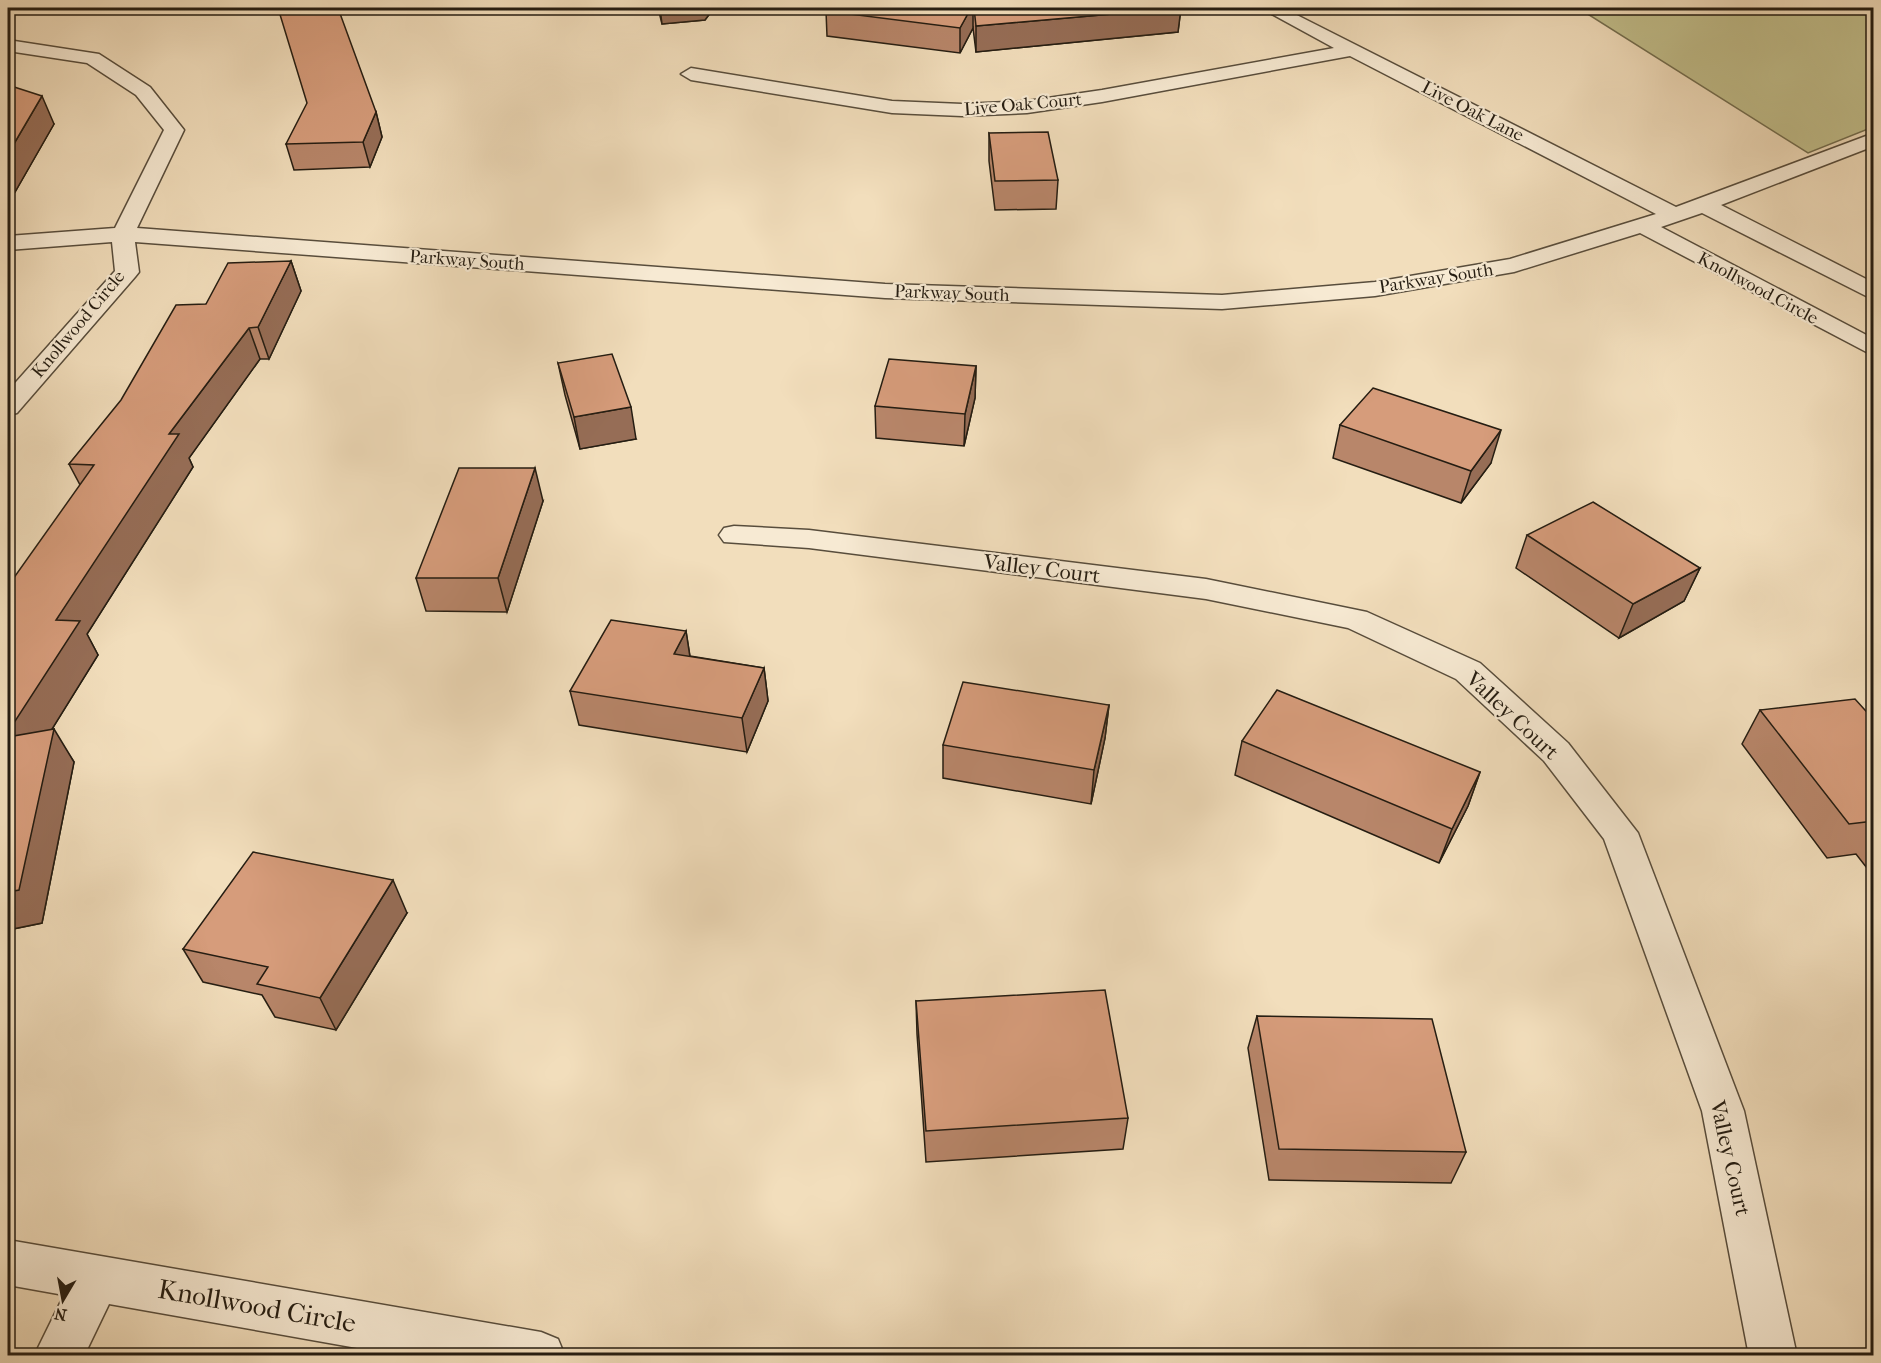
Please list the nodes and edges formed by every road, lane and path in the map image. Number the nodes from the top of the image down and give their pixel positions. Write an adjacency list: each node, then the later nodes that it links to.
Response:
1 (1270, 8): 3 (street, Live Oak Lane)
2 (8, 46): 9 (street)
3 (1354, 50): 4 (street, Live Oak Court); 7 (street, Live Oak Lane)
4 (691, 74)
5 (1874, 139): 6 (street, Parkway South)
6 (1704, 205): 7 (street, Parkway South); 11 (street)
7 (1675, 215): 8 (street, Parkway South)
8 (1643, 226): 9 (street, Parkway South); 12 (street, Knollwood Circle)
9 (123, 234): 10 (street, Parkway South); 13 (street, Knollwood Circle)
10 (8, 243)
11 (1874, 293)
12 (1874, 349)
13 (8, 407)
14 (734, 535): 19 (street, Valley Court)
15 (8, 1263): 16 (street, Knollwood Circle)
16 (98, 1279): 17 (street); 18 (street, Knollwood Circle)
17 (58, 1356)
18 (541, 1356)
19 (1773, 1356)

